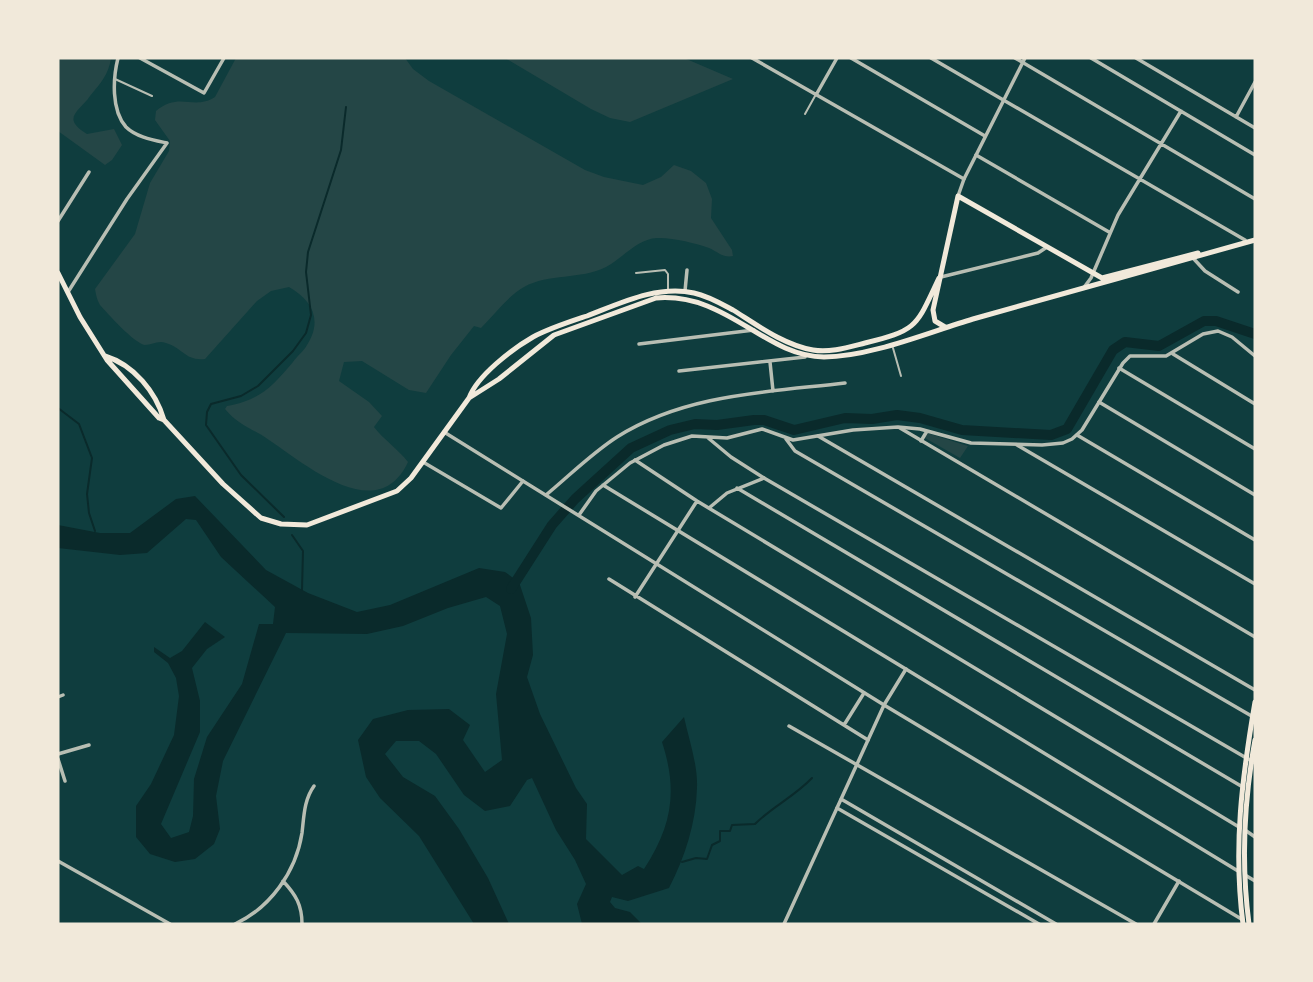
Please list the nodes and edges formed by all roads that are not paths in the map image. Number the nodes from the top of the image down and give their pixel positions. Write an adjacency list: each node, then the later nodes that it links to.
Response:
1 (118, 58): 12 (street)
2 (140, 58): 3 (street)
3 (224, 58)
4 (752, 58): 14 (street)
5 (837, 58): 14 (street)
6 (851, 58): 21 (street)
7 (931, 58): 16 (street)
8 (1015, 58): 11 (street)
9 (1091, 58): 17 (street)
10 (1136, 58): 19 (street)
11 (1023, 60): 16 (street); 22 (street)
12 (114, 79): 15 (lane); 44 (street)
13 (1255, 82): 19 (street)
14 (816, 95): 18 (lane); 27 (street)
15 (152, 96)
16 (1004, 100): 21 (street); 26 (street)
17 (1181, 111): 22 (street); 24 (street)
18 (805, 114)
19 (1236, 117): 20 (street)
20 (1255, 128)
21 (985, 136): 23 (street)
22 (1161, 143): 26 (street); 29 (street)
23 (976, 155): 27 (street); 31 (street)
24 (1255, 155)
25 (89, 172): 30 (street)
26 (1140, 178): 31 (street); 33 (street)
27 (964, 179): 28 (street)
28 (958, 196): 34 (main road); 40 (main road)
29 (1255, 199)
30 (58, 222)
31 (1109, 232): 39 (street)
32 (1255, 239): 33 (main road); 35 (main road)
33 (1245, 240): 39 (main road)
34 (1047, 247): 39 (main road); 40 (street)
35 (1193, 258): 41 (main road); 45 (street)
36 (687, 270): 43 (street)
37 (58, 273): 44 (main road)
38 (636, 273): 42 (lane)
39 (1093, 273): 41 (street)
40 (939, 278): 43 (main road); 46 (main road)
41 (1083, 288): 46 (main road)
42 (668, 290): 43 (main road); 50 (main road)
43 (685, 291)
44 (68, 292): 52 (main road)
45 (1238, 292)
46 (945, 327): 49 (main road)
47 (756, 330): 48 (street); 53 (main road); 54 (main road)
48 (639, 344)
49 (891, 344): 54 (main road); 62 (lane)
50 (518, 346): 53 (main road); 57 (main road)
51 (1173, 354): 55 (street); 58 (street); 70 (street)
52 (105, 356): 60 (main road); 63 (main road)
53 (526, 356): 61 (main road)
54 (811, 356): 56 (street)
55 (1255, 356)
56 (770, 362): 59 (street); 66 (street)
57 (494, 367): 61 (main road); 68 (main road)
58 (1119, 368): 69 (street); 81 (street)
59 (679, 371)
60 (135, 373): 63 (main road); 65 (main road)
61 (503, 376): 68 (main road)
62 (901, 376)
63 (125, 382): 67 (main road)
64 (845, 383): 66 (street)
65 (149, 389): 67 (main road); 71 (main road)
66 (773, 391): 88 (street)
67 (140, 398): 71 (main road)
68 (469, 398): 74 (main road)
69 (1099, 402): 76 (street); 89 (street)
70 (1255, 404)
71 (164, 420): 83 (main road)
72 (898, 427): 73 (street); 75 (street); 79 (street)
73 (927, 431): 79 (street); 80 (street)
74 (444, 432): 83 (main road); 85 (street)
75 (818, 435): 78 (street); 101 (street)
76 (1077, 435): 80 (street); 94 (street)
77 (707, 436): 78 (street); 82 (street); 84 (street)
78 (786, 439): 107 (street)
79 (921, 441): 99 (street)
80 (1017, 445): 97 (street)
81 (1255, 449)
82 (635, 460): 86 (street); 90 (street)
83 (423, 461): 85 (street)
84 (764, 478): 87 (street); 114 (street)
85 (523, 481): 88 (street)
86 (603, 485): 92 (street); 93 (street)
87 (737, 488): 91 (street); 118 (street)
88 (546, 495): 92 (street)
89 (1255, 495)
90 (697, 500): 91 (street); 93 (street)
91 (709, 508): 122 (street)
92 (579, 515): 95 (street)
93 (678, 530): 95 (street); 100 (street)
94 (1255, 540)
95 (656, 564): 98 (street); 102 (street)
96 (609, 579): 98 (street)
97 (1255, 584)
98 (635, 597): 108 (street)
99 (1255, 637)
100 (906, 669): 106 (street); 126 (street)
101 (1255, 690)
102 (864, 693): 106 (street); 108 (street)
103 (63, 695): 104 (street)
104 (58, 697)
105 (1255, 702): 107 (main road)
106 (884, 705): 110 (street); 128 (street)
107 (1254, 718): 114 (main road)
108 (844, 725): 110 (street)
109 (789, 726): 115 (street)
110 (868, 740): 115 (street)
111 (1255, 740): 114 (main road)
112 (89, 745): 113 (street)
113 (58, 757): 116 (street)
114 (1251, 761): 118 (main road)
115 (857, 765): 120 (street); 139 (street)
116 (65, 780)
117 (314, 786): 127 (street)
118 (1244, 787): 119 (street); 122 (main road); 123 (main road)
119 (1255, 794)
120 (841, 799): 121 (street); 130 (street)
121 (837, 808): 131 (street); 136 (street)
122 (1239, 827): 126 (main road)
123 (1245, 830): 124 (street); 126 (main road)
124 (1255, 836)
125 (58, 861): 133 (street)
126 (1242, 873): 129 (street); 132 (main road)
127 (283, 881): 134 (street); 135 (street)
128 (1179, 881): 132 (street); 140 (street)
129 (1255, 881)
130 (1034, 912): 131 (street); 138 (street)
131 (1030, 919): 137 (street)
132 (1247, 923)
133 (170, 924)
134 (235, 924)
135 (302, 924)
136 (784, 924)
137 (1039, 924)
138 (1056, 924)
139 (1136, 924)
140 (1154, 924)

